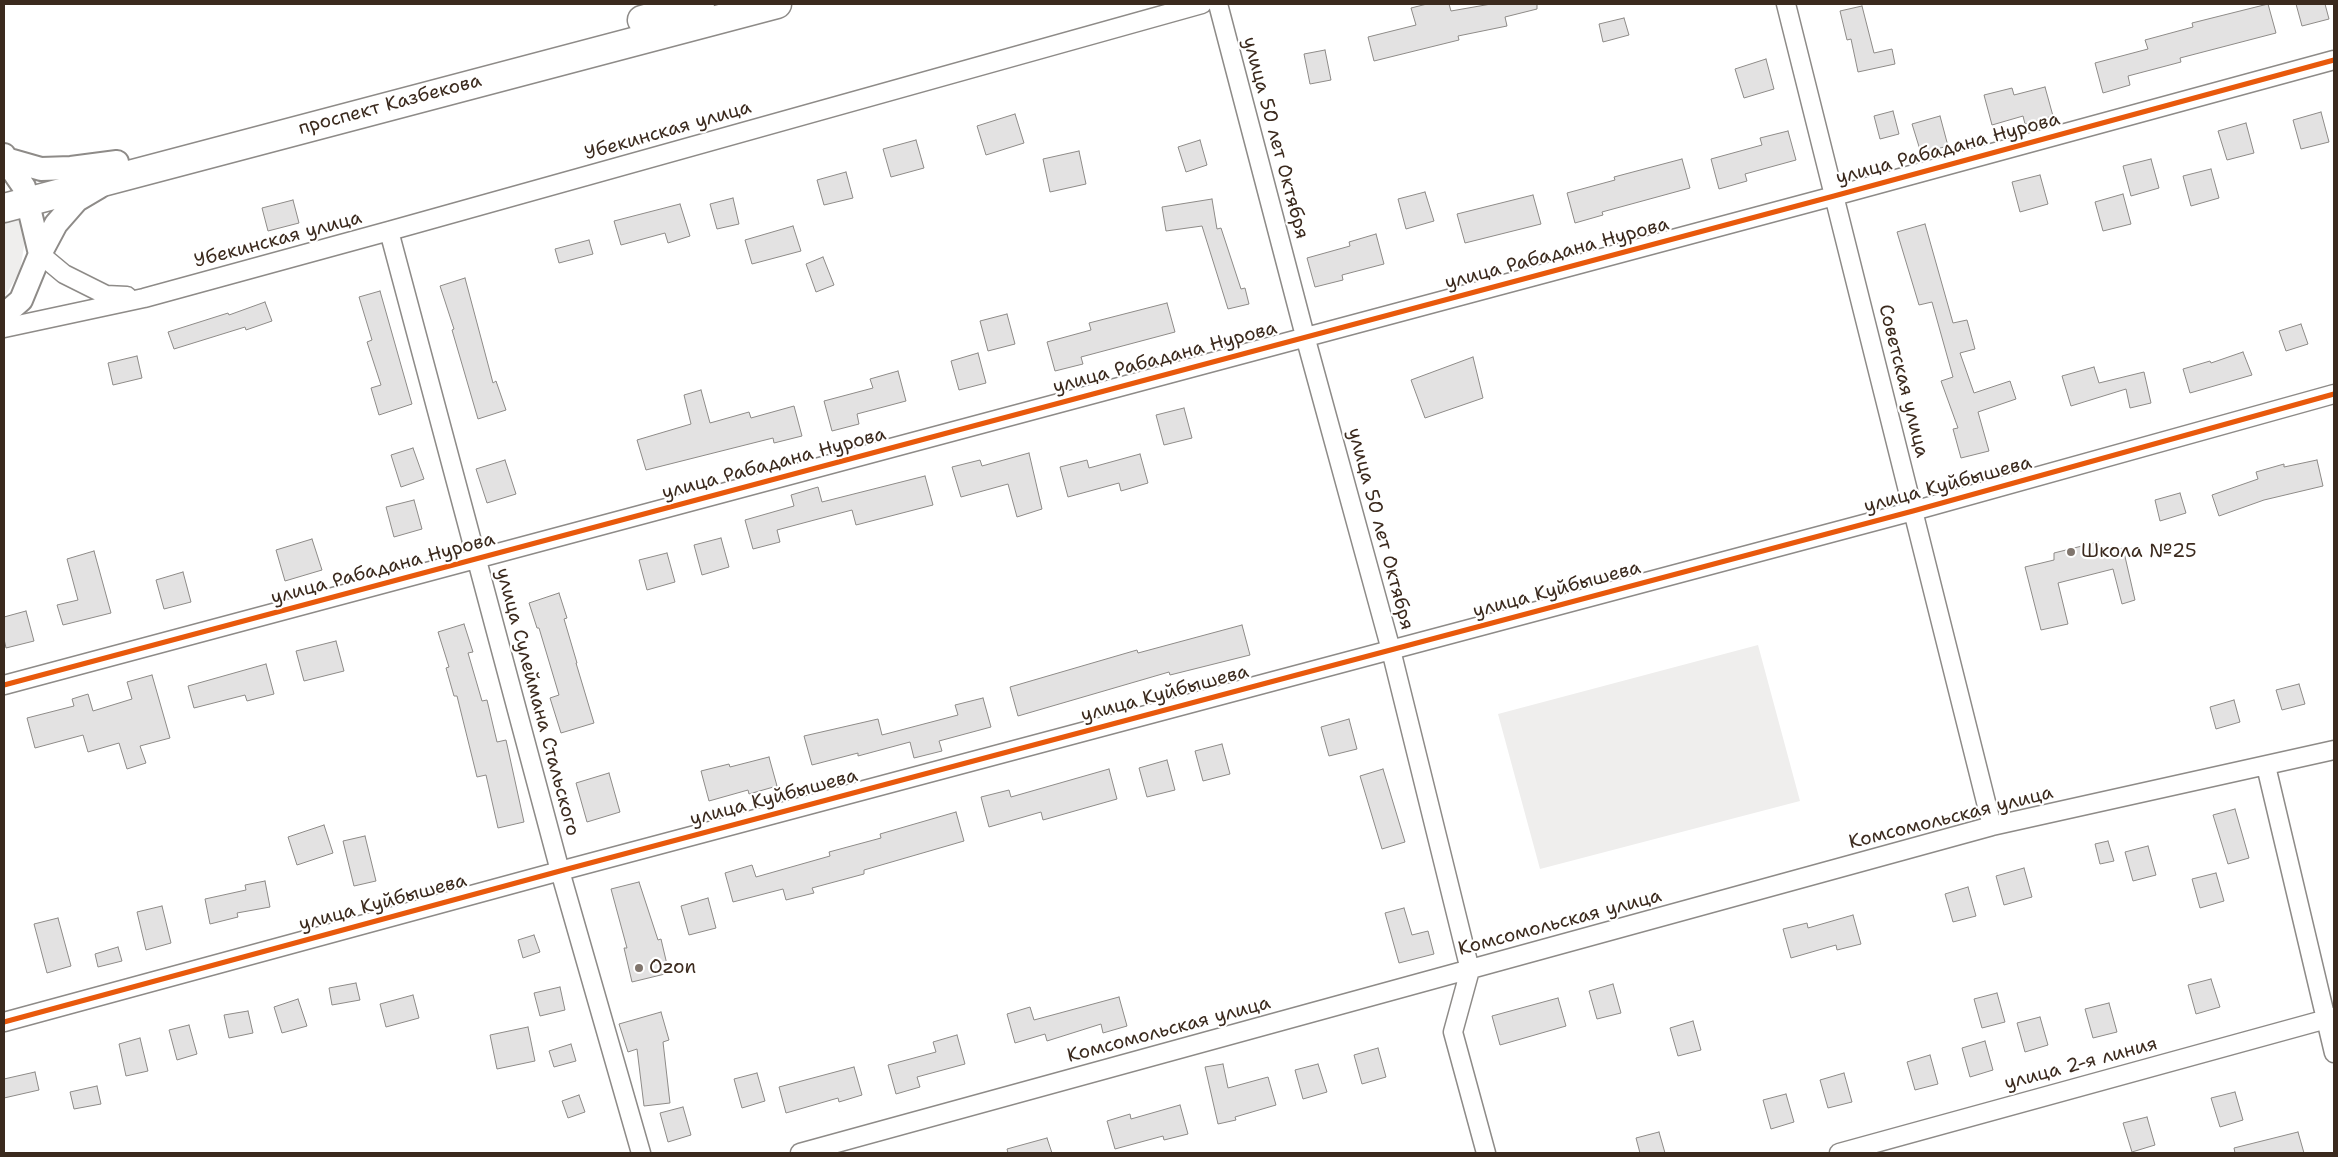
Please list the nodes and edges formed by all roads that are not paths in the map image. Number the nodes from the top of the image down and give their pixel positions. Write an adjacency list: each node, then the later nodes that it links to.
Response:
1 (700, 4): 8 (highway, проспект Казбекова)
2 (777, 4): 8 (highway, проспект Казбекова)
3 (1202, 4): 11 (street, Убекинская улица)
4 (1218, 4): 16 (street, улица 50 лет Октября)
5 (1786, 4): 9 (street, Советская улица)
6 (2334, 60): 9 (street, улица Рабадана Нурова)
7 (5, 157): 8 (street); 10 (street)
8 (118, 169): 10 (highway, проспект Казбекова); 12 (street)
9 (1834, 196): 16 (street, улица Рабадана Нурова); 18 (street, Советская улица)
10 (15, 198): 12 (street)
11 (389, 232): 13 (street, Убекинская улица); 19 (street, улица Сулеймана Стальского)
12 (40, 254): 13 (street); 14 (street)
13 (144, 298): 15 (street, Убекинская улица)
14 (4, 314)
15 (4, 328)
16 (1305, 336): 19 (street, улица Рабадана Нурова); 20 (street, улица 50 лет Октября)
17 (2334, 394): 18 (street, улица Куйбышева)
18 (1913, 511): 20 (street, улица Куйбышева); 24 (street, Советская улица)
19 (477, 559): 21 (street, улица Рабадана Нурова); 25 (street, улица Сулеймана Стальского)
20 (1391, 650): 25 (street, улица Куйбышева); 26 (street, улица 50 лет Октября)
21 (4, 686)
22 (2334, 750): 23 (street, Комсомольская улица)
23 (2266, 766): 24 (street, Комсомольская улица); 27 (street)
24 (1992, 826): 26 (street, Комсомольская улица)
25 (560, 871): 28 (street, улица Куйбышева); 30 (street, улица Сулеймана Стальского)
26 (1470, 970): 31 (street, Комсомольская улица); 32 (street, улица 50 лет Октября)
27 (2330, 1018): 29 (street); 33 (street, улица 2-я линия)
28 (4, 1022)
29 (2334, 1053)
30 (641, 1153)
31 (800, 1153)
32 (1486, 1153)
33 (1839, 1153)

